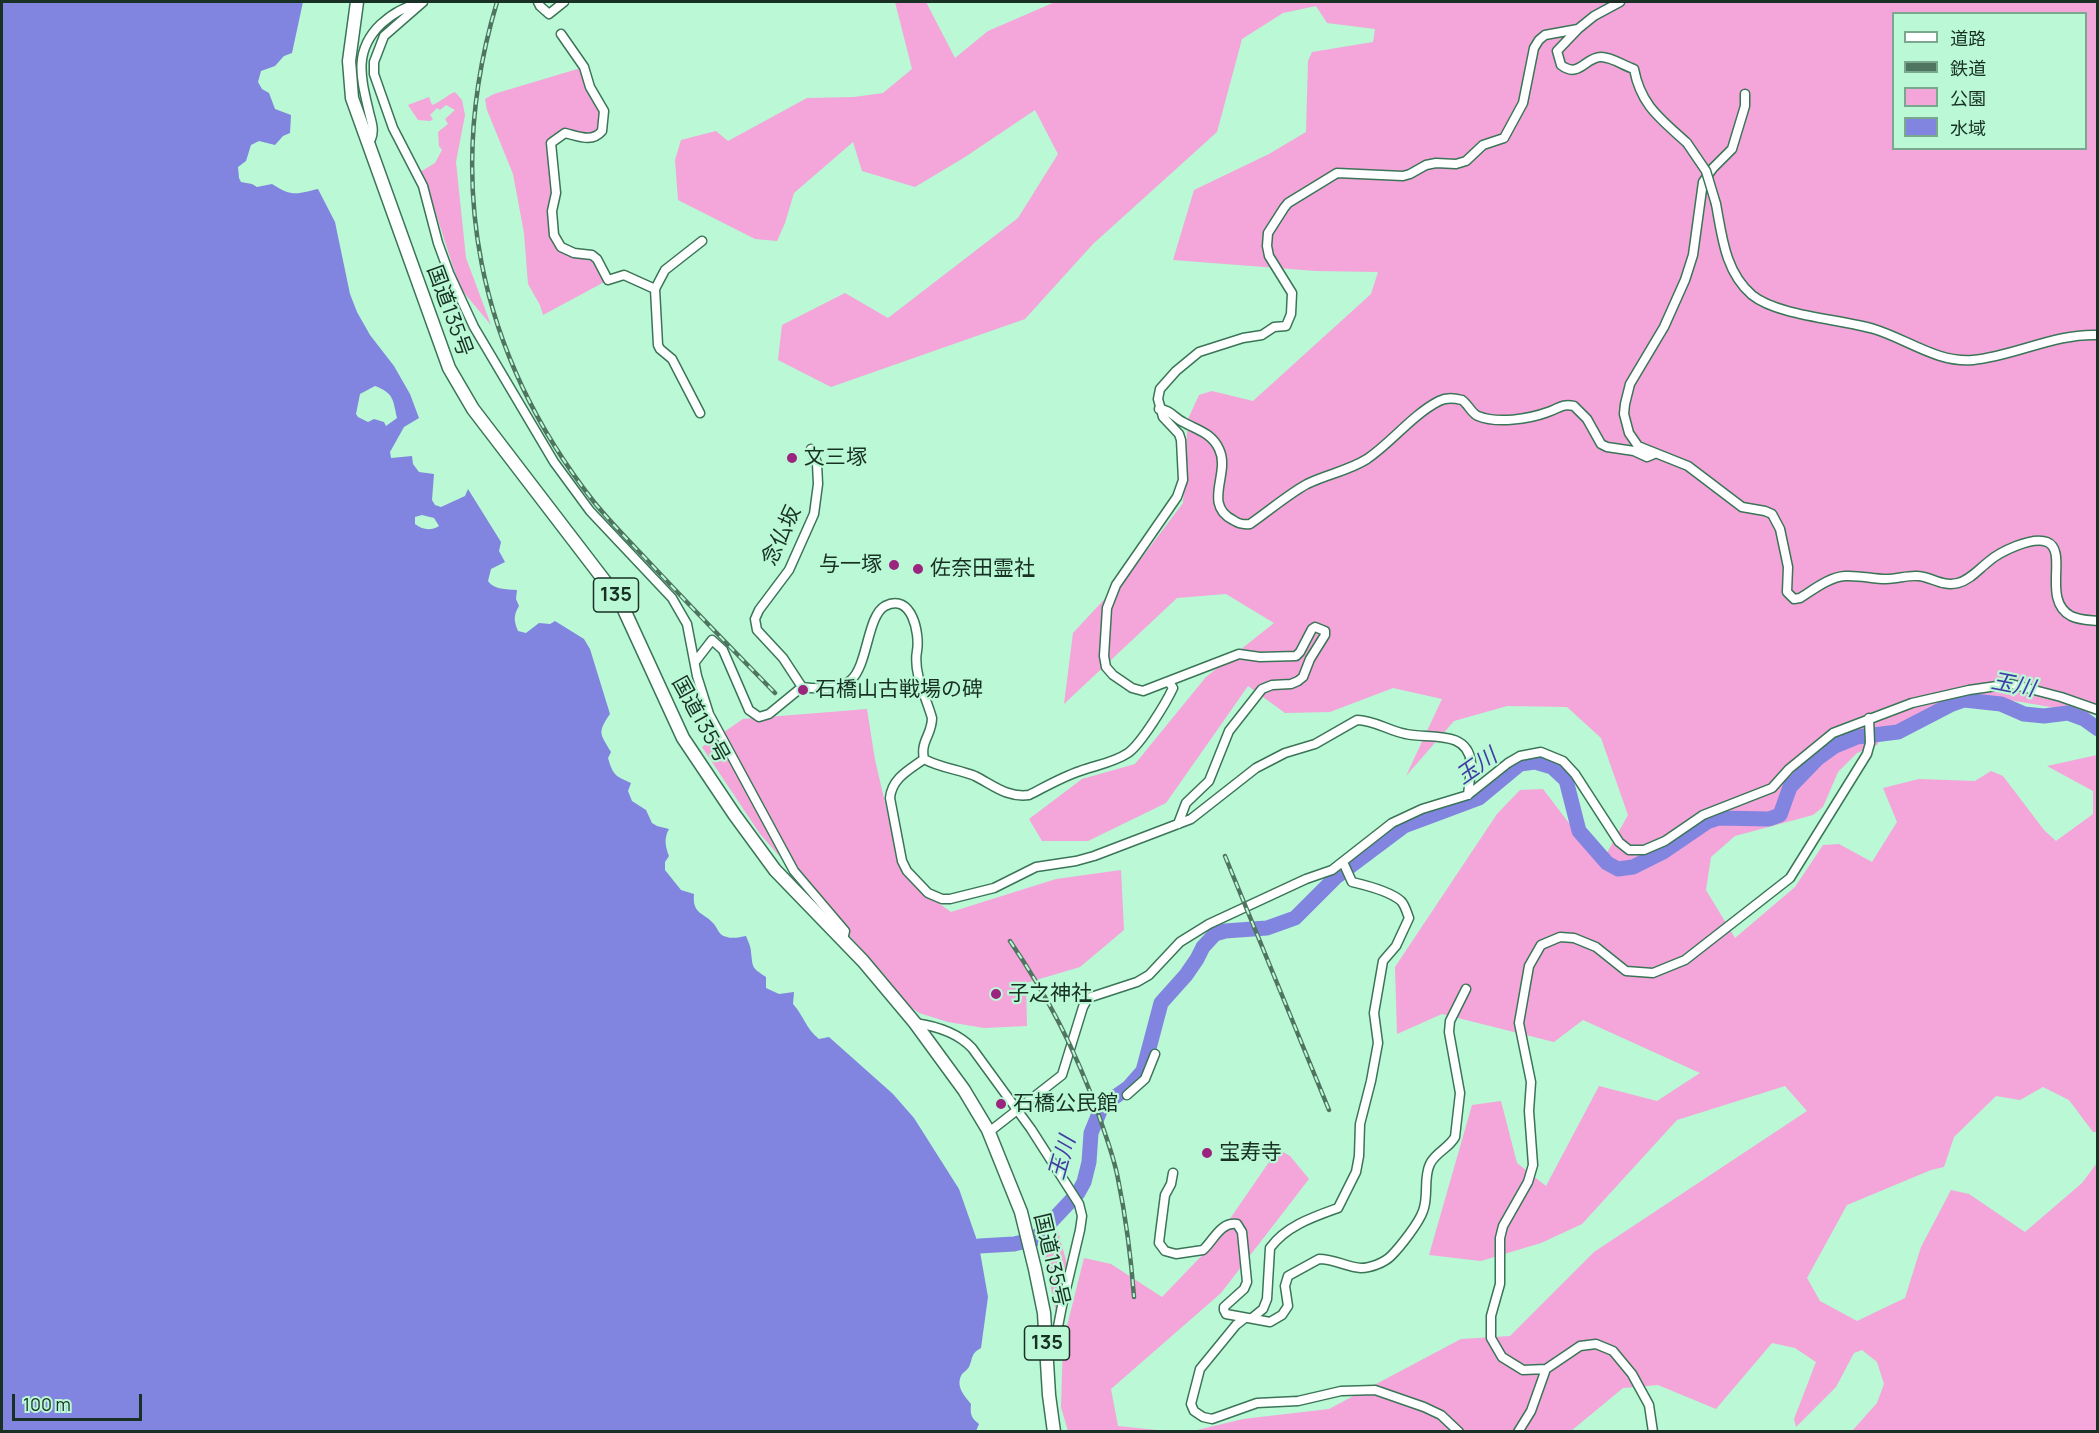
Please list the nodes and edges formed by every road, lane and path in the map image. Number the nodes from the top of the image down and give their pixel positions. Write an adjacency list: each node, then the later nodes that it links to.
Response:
1 (357, 2): 9 (highway, 国道135号 / 135)
2 (422, 2): 9 (street); 18 (street)
3 (538, 2): 4 (street)
4 (564, 2)
5 (1620, 2): 6 (street)
6 (1578, 29): 12 (street, bridge); 13 (street)
7 (561, 34): 11 (street)
8 (1745, 94): 16 (street)
9 (367, 141): 27 (highway, 国道135号 / 135)
10 (702, 241): 11 (street)
11 (655, 290): 14 (street)
12 (2097, 335)
13 (1159, 409): 16 (street); 19 (street)
14 (700, 413)
15 (811, 449): 20 (street, 念仏坂)
16 (1654, 454): 17 (street)
17 (2097, 621)
18 (695, 662): 20 (street); 27 (street)
19 (1169, 682): 23 (street); 25 (street)
20 (802, 687): 23 (street)
21 (2097, 710): 22 (street)
22 (1869, 723): 24 (street); 37 (street)
23 (924, 759): 25 (street)
24 (1468, 795): 25 (street); 26 (street)
25 (1178, 824)
26 (1343, 862): 32 (street); 35 (street)
27 (843, 940): 29 (highway, 国道135号 / 135)
28 (1466, 989): 35 (street)
29 (915, 1023): 32 (street); 33 (highway, 国道135号 / 135)
30 (1155, 1054): 31 (street)
31 (1127, 1095)
32 (1017, 1109): 33 (street); 36 (street)
33 (991, 1136): 36 (highway, 国道135号 / 135)
34 (1173, 1173): 35 (street)
35 (1249, 1318): 39 (street)
36 (1047, 1355): 38 (highway, 国道135号 / 135)
37 (1546, 1369): 40 (street); 41 (street)
38 (1054, 1431)
39 (1459, 1431)
40 (1518, 1431)
41 (1653, 1431)

